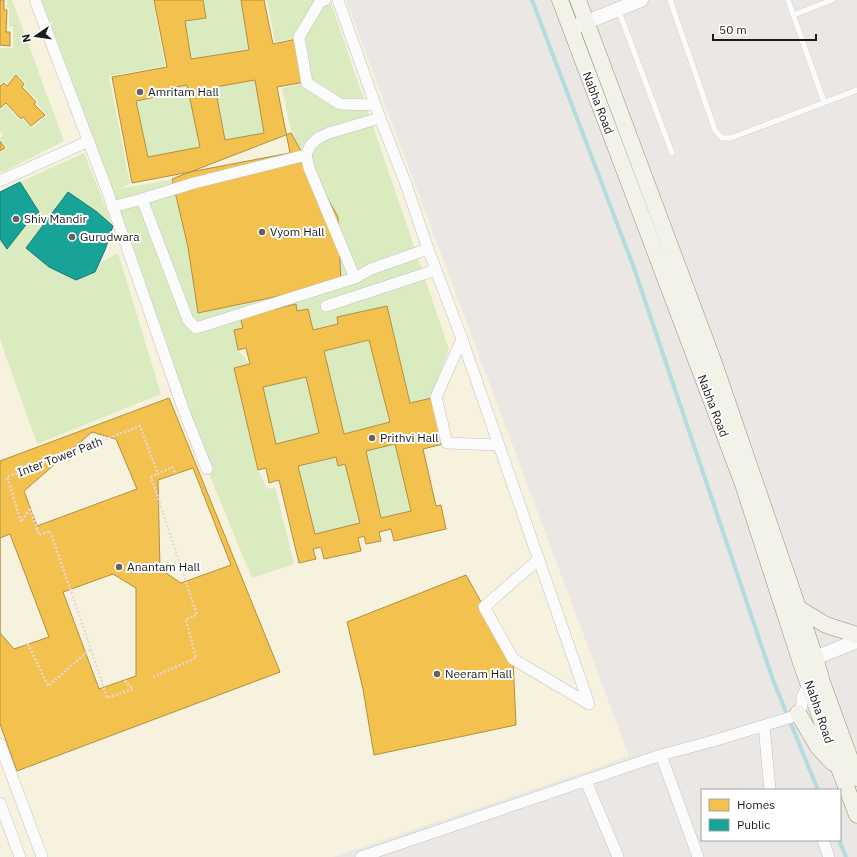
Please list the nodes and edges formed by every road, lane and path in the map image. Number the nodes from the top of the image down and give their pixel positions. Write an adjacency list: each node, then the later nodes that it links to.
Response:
1 (35, 0): 18 (street)
2 (325, 0): 16 (street)
3 (338, 0): 16 (street)
4 (560, 0): 13 (main road, Nabha Road)
5 (578, 0): 12 (main road, Nabha Road)
6 (641, 0): 10 (street)
7 (670, 0): 15 (lane)
8 (788, 0): 11 (lane)
9 (832, 0): 11 (lane)
10 (618, 9): 12 (street); 19 (lane)
11 (793, 15): 15 (lane)
12 (587, 22): 13 (street); 29 (main road, Nabha Road)
13 (570, 29): 29 (main road, Nabha Road)
14 (857, 90): 15 (lane)
15 (824, 102)
16 (375, 105): 17 (street)
17 (380, 118): 20 (street); 24 (street)
18 (89, 141): 21 (street); 23 (street)
19 (672, 153)
20 (306, 155): 22 (street); 26 (street)
21 (0, 181)
22 (142, 199): 23 (street); 26 (street)
23 (112, 207): 31 (street)
24 (428, 249): 25 (street); 26 (street)
25 (436, 270): 27 (street); 28 (street)
26 (355, 278)
27 (326, 306)
28 (462, 339): 30 (street); 30 (street)
29 (719, 399): 35 (main road, Nabha Road); 40 (main road, Nabha Road)
30 (498, 445): 34 (street)
31 (207, 469)
32 (158, 474): 33 (path); 39 (path, Inter Tower Path); 41 (path)
33 (176, 474)
34 (539, 559): 34 (street)
35 (798, 608): 36 (main road); 40 (main road, Nabha Road)
36 (857, 636)
37 (857, 641): 40 (street)
38 (28, 644): 39 (path)
39 (91, 649): 42 (path, Inter Tower Path)
40 (808, 660): 43 (main road, Nabha Road)
41 (153, 677)
42 (124, 680)
43 (816, 684): 44 (street); 47 (main road, Nabha Road); 49 (main road, Nabha Road)
44 (792, 716): 45 (street); 49 (main road)
45 (764, 726): 48 (street); 52 (street)
46 (0, 744): 58 (street)
47 (852, 749): 50 (main road, Nabha Road)
48 (661, 755): 51 (street); 61 (street)
49 (839, 768): 54 (main road, Nabha Road)
50 (857, 778)
51 (586, 781): 56 (street); 60 (street)
52 (770, 789)
53 (0, 803): 57 (street)
54 (857, 815)
55 (823, 841): 62 (street)
56 (377, 854): 59 (street)
57 (20, 857)
58 (42, 857)
59 (361, 857)
60 (618, 857)
61 (698, 857)
62 (829, 857)

